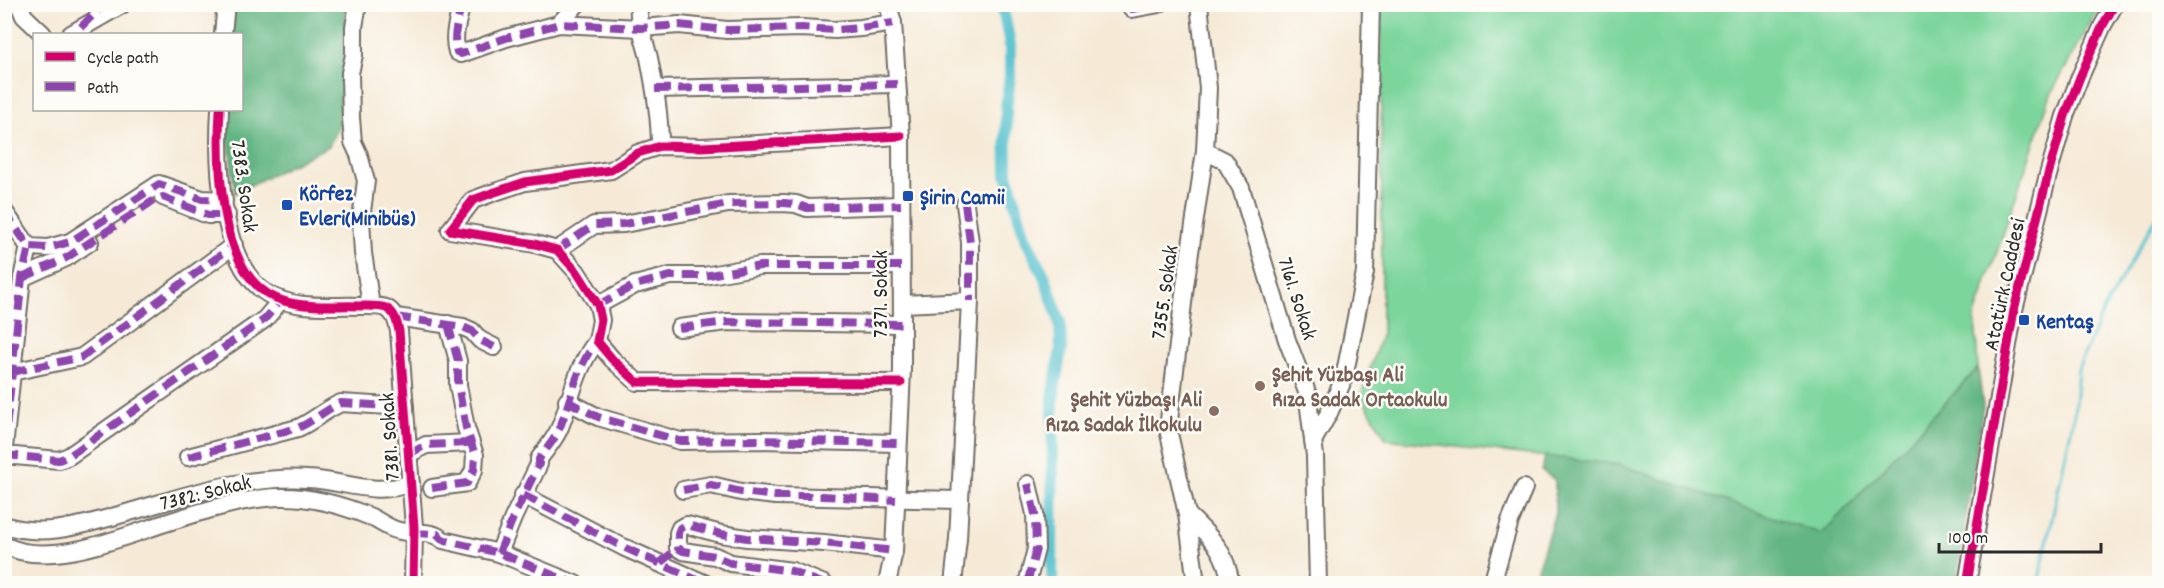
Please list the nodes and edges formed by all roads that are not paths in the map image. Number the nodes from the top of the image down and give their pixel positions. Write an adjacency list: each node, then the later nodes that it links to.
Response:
1 (20, 4): 19 (street)
2 (104, 4): 18 (street)
3 (123, 4): 18 (street)
4 (226, 4): 20 (street)
5 (358, 4): 40 (street)
6 (462, 4): 16 (street)
7 (577, 4): 16 (street)
8 (639, 4): 17 (street)
9 (888, 4): 15 (street, 7371. Sokak)
10 (1131, 4): 11 (street)
11 (1159, 4)
12 (1198, 4): 26 (street, 7355. Sokak)
13 (1371, 4): 51 (street)
14 (2115, 4): 85 (street, Atatürk Caddesi)
15 (893, 23): 17 (street); 21 (street, 7371. Sokak)
16 (559, 24): 17 (street)
17 (641, 28): 22 (street)
18 (76, 31)
19 (42, 33)
20 (223, 33)
21 (897, 84): 22 (street); 24 (street, 7371. Sokak)
22 (655, 89): 25 (street)
23 (220, 111): 29 (street, 7383. Sokak)
24 (901, 136): 25 (street); 28 (street, 7371. Sokak)
25 (660, 146): 33 (street)
26 (1205, 151): 51 (street, 7161. Sokak); 66 (street, 7355. Sokak)
27 (965, 204): 37 (street)
28 (901, 205): 33 (street); 34 (street, 7371. Sokak)
29 (225, 208): 31 (street, 7383. Sokak); 32 (street); 35 (street)
30 (4, 211): 32 (street)
31 (234, 245): 36 (street, 7383. Sokak); 47 (street)
32 (29, 247): 35 (street)
33 (557, 250): 39 (street)
34 (901, 266): 38 (street, 7371. Sokak); 39 (street)
35 (22, 278): 47 (street)
36 (281, 300): 40 (street, 7383. Sokak); 56 (street)
37 (970, 301): 38 (street); 65 (street)
38 (902, 304): 43 (street, 7371. Sokak)
39 (598, 305): 45 (street)
40 (371, 306): 41 (street)
41 (396, 317): 42 (street); 50 (street, 7381. Sokak)
42 (448, 324): 46 (street); 52 (street)
43 (902, 324): 44 (street); 48 (street, 7371. Sokak)
44 (679, 328)
45 (597, 341): 48 (street); 49 (street)
46 (494, 347)
47 (12, 372): 54 (street)
48 (901, 383): 53 (street, 7371. Sokak)
49 (567, 401): 53 (street); 63 (street)
50 (405, 407): 55 (street, 7381. Sokak); 57 (street)
51 (1313, 441): 83 (street, 7161. Sokak)
52 (470, 443): 55 (street); 60 (street)
53 (898, 443): 64 (street, 7371. Sokak)
54 (4, 448)
55 (408, 454): 58 (street, 7381. Sokak)
56 (4, 455)
57 (188, 457)
58 (411, 483): 67 (street, 7382: Sokak); 68 (street, 7381. Sokak)
59 (1028, 484): 80 (street)
60 (432, 488)
61 (1524, 488): 84 (street)
62 (683, 490): 64 (street)
63 (523, 495): 72 (street); 73 (street)
64 (896, 500): 65 (street); 71 (street, 7371. Sokak)
65 (960, 500): 79 (street)
66 (1187, 514): 81 (street, 7355. Sokak); 82 (street)
67 (4, 525)
68 (414, 533): 69 (street, 7382: Sokak); 72 (street, 7382: Sokak); 74 (street, 7381. Sokak)
69 (4, 545)
70 (678, 548): 71 (street); 73 (street); 77 (street)
71 (894, 551): 78 (street, 7371. Sokak)
72 (499, 553): 75 (street, 7382: Sokak)
73 (660, 563): 76 (street)
74 (413, 584)
75 (575, 584)
76 (706, 584)
77 (824, 584)
78 (887, 584)
79 (953, 584)
80 (1027, 584)
81 (1196, 584)
82 (1232, 584)
83 (1318, 584)
84 (1492, 584)
85 (1967, 584)

